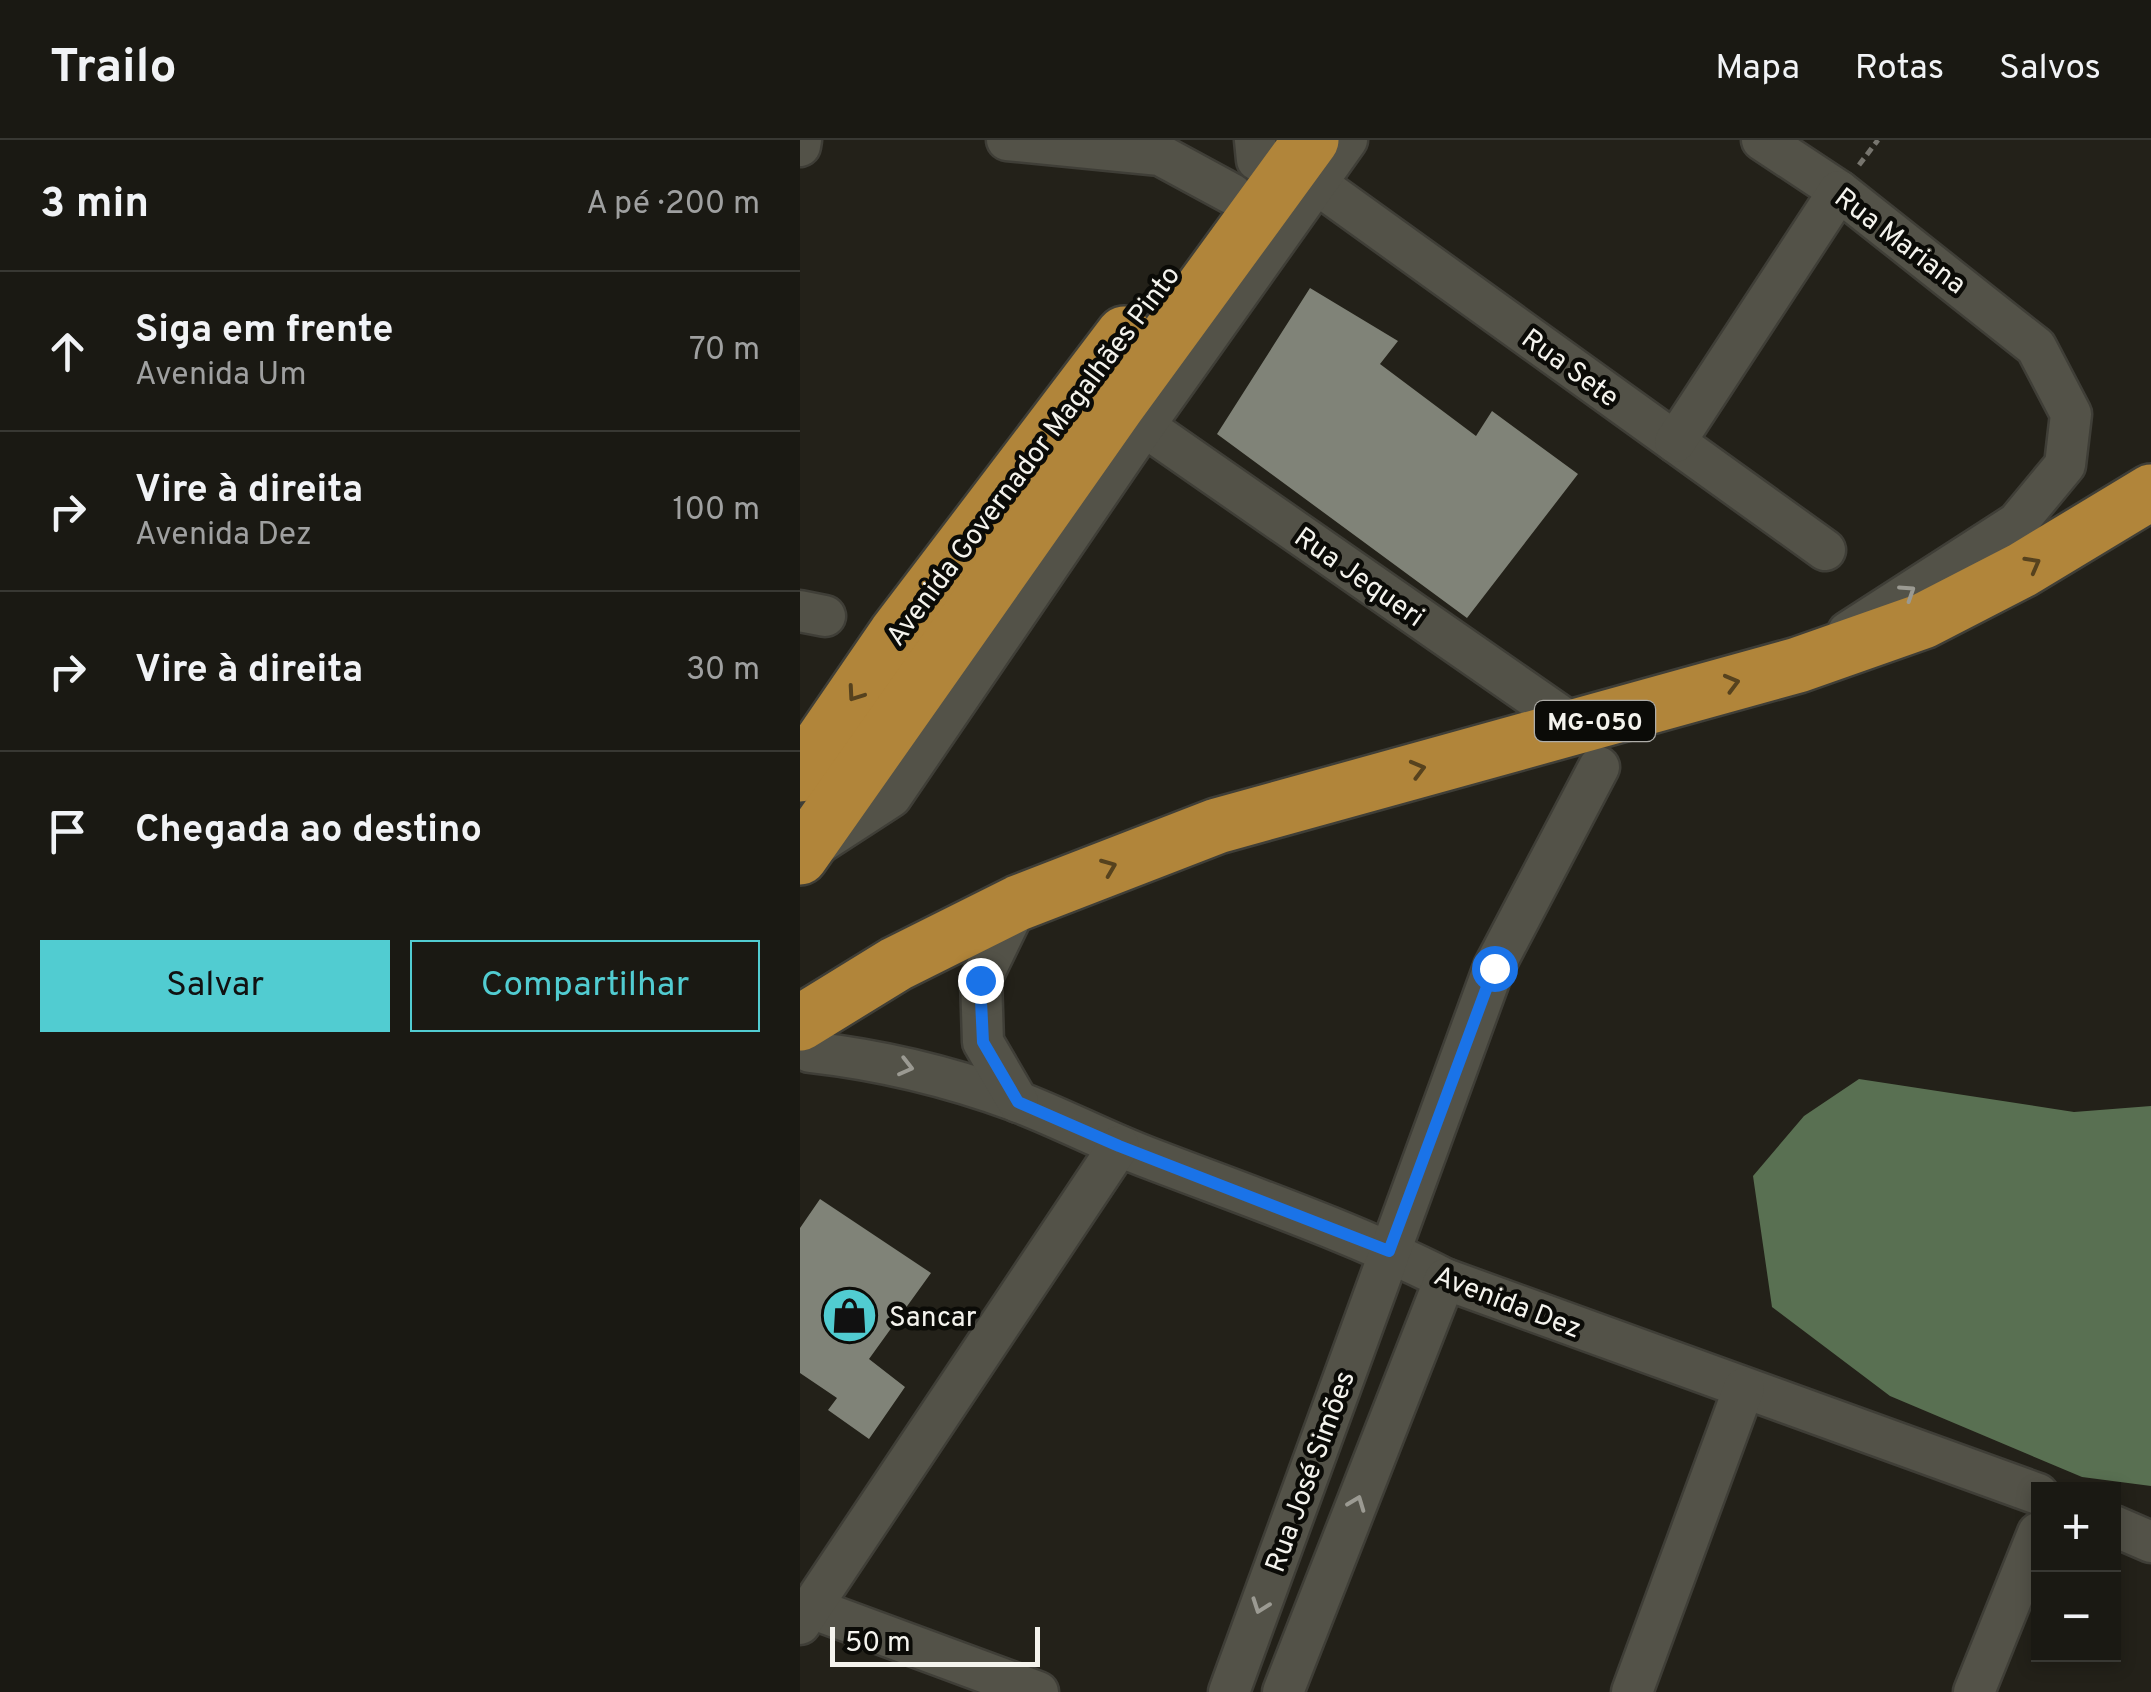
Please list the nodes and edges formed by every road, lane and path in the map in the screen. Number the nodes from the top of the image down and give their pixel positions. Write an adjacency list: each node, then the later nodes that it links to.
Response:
1 (1006, 140): 4 (street)
2 (1347, 140): 5 (street)
3 (1762, 140): 6 (street, Rua Mariana)
4 (1254, 158): 13 (highway, Avenida Governador Magalhães Pinto, one-way to 13)
5 (1314, 162): 7 (street); 8 (street, Rua Sete); 14 (highway)
6 (1839, 191): 8 (street); 11 (street, Rua Mariana, one-way to 6)
7 (1144, 426): 12 (street, Rua Jequeri); 14 (street)
8 (1676, 442): 10 (street, Rua Sete)
9 (2151, 492): 11 (highway, MG-050, one-way to 9)
10 (1825, 550)
11 (1798, 665): 12 (highway, MG-050, one-way to 11)
12 (1587, 747): 15 (highway, MG-050, one-way to 12); 19 (street, Rua José Simões)
13 (800, 774)
14 (801, 855)
15 (1018, 904): 16 (highway); 17 (street)
16 (803, 1046): 17 (street, Avenida Dez, one-way to 17)
17 (1018, 1102): 18 (street, Avenida Dez)
18 (1119, 1146): 19 (street, Avenida Dez); 26 (street)
19 (1389, 1251): 20 (street, Avenida Dez); 28 (street, Rua José Simões, one-way to 28)
20 (1445, 1279): 21 (street, Avenida Dez); 29 (street, Rua José Simões, one-way to 20)
21 (1744, 1388): 22 (street, Avenida Dez); 30 (street)
22 (2031, 1491)
23 (2121, 1529): 24 (street)
24 (2151, 1542)
25 (2031, 1550): 31 (street)
26 (805, 1616): 27 (street)
27 (1038, 1692)
28 (1229, 1692)
29 (1283, 1692)
30 (1632, 1692)
31 (1974, 1692)

